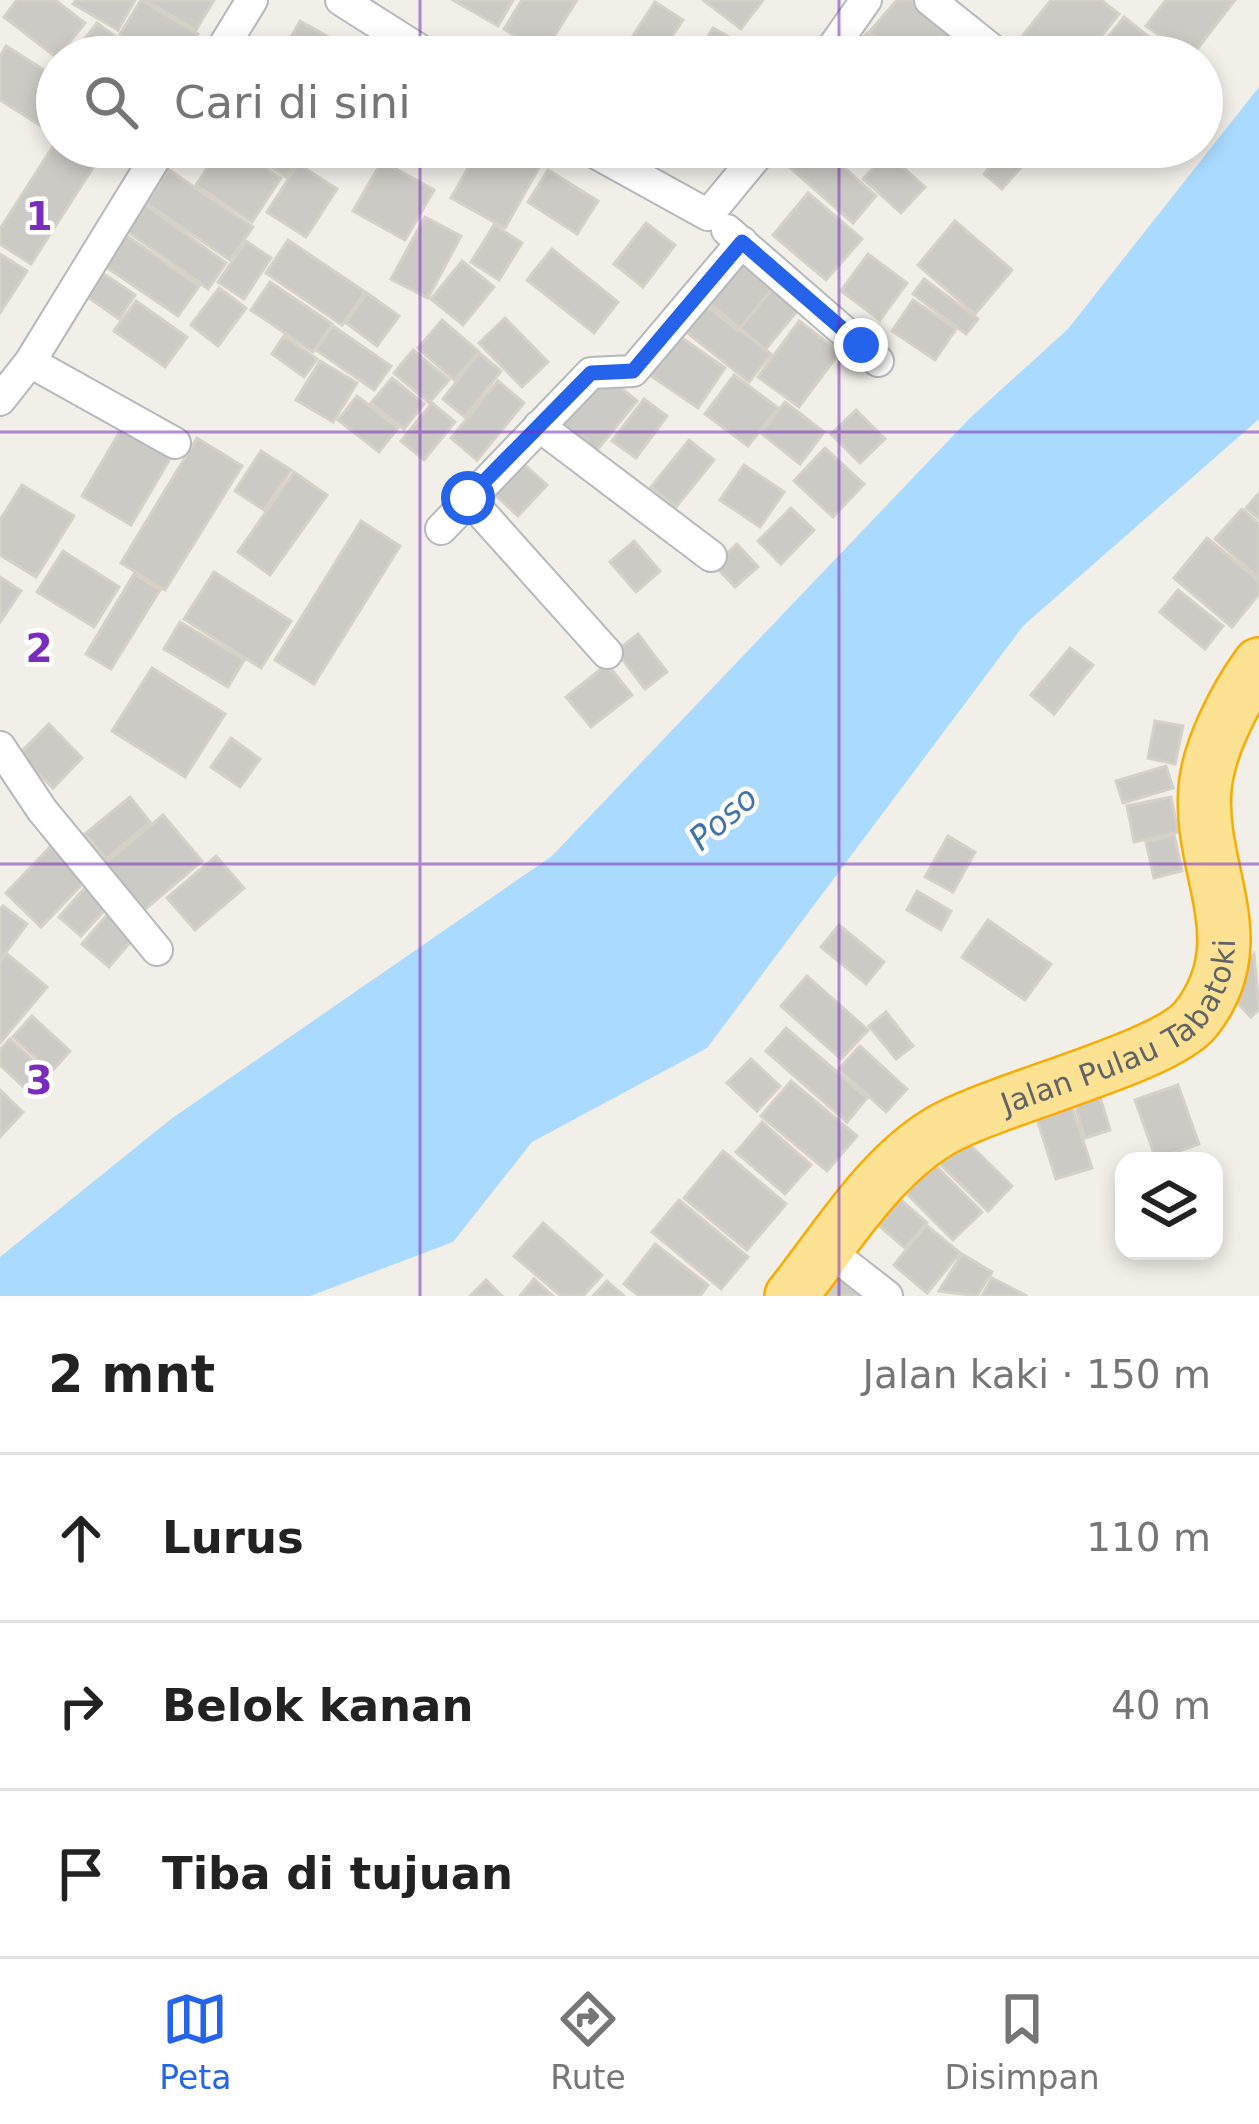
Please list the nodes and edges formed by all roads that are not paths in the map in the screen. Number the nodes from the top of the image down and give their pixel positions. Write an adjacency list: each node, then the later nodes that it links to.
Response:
1 (252, 0): 5 (street)
2 (341, 0): 6 (street)
3 (866, 0): 7 (street)
4 (930, 0): 8 (street)
5 (230, 36)
6 (398, 36)
7 (841, 36)
8 (975, 36)
9 (149, 168): 15 (street)
10 (623, 168): 12 (street)
11 (747, 168): 12 (street)
12 (708, 215): 13 (street)
13 (742, 242): 14 (street); 17 (street)
14 (878, 361)
15 (30, 362): 16 (street); 18 (street)
16 (0, 400)
17 (539, 426): 19 (street); 21 (street)
18 (175, 443)
19 (468, 498): 20 (street); 22 (street)
20 (441, 529)
21 (711, 556)
22 (607, 652)
23 (1259, 664): 26 (highway, Jalan Pulau Tabatoki)
24 (0, 747): 25 (street)
25 (157, 950)
26 (828, 1250): 27 (highway, Jalan Pulau Tabatoki); 28 (street)
27 (790, 1296)
28 (886, 1296)

